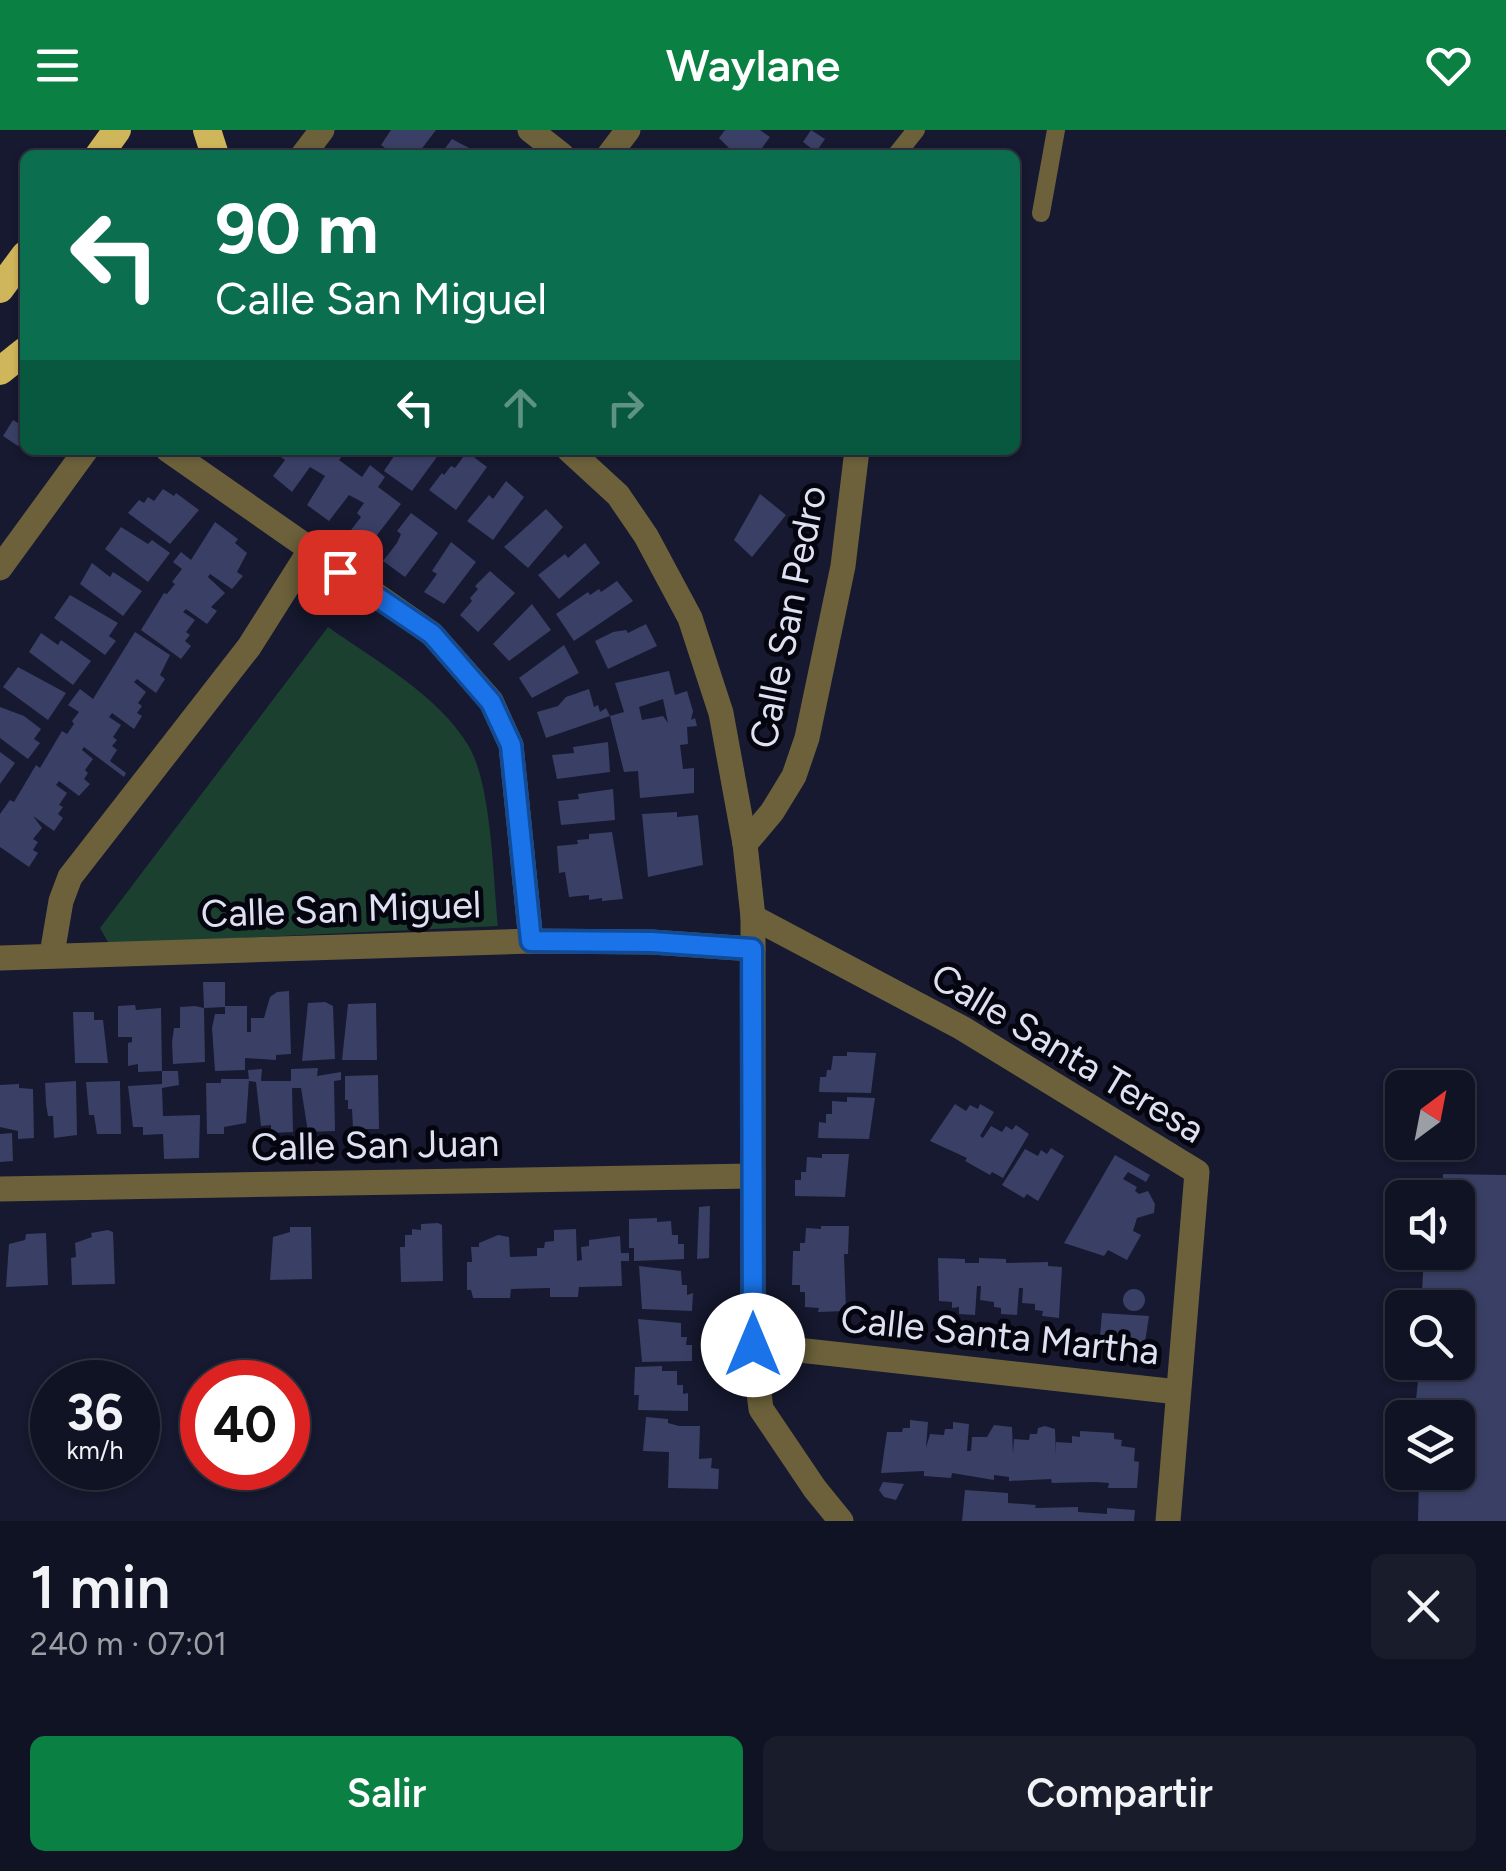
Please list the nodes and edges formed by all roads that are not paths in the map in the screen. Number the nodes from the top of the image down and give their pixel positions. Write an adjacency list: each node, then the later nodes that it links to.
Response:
1 (322, 130): 5 (street)
2 (530, 130): 6 (street)
3 (916, 130): 7 (lane)
4 (1056, 130): 8 (lane)
5 (307, 150)
6 (556, 150)
7 (900, 150)
8 (1041, 213)
9 (20, 262): 10 (highway)
10 (0, 289)
11 (20, 355): 12 (highway)
12 (0, 371)
13 (82, 455): 18 (street)
14 (175, 455): 17 (street)
15 (575, 455): 19 (street)
16 (856, 455): 19 (street, Calle San Pedro)
17 (309, 552): 21 (street); 23 (street)
18 (0, 568)
19 (745, 844): 20 (street)
20 (753, 916): 22 (street); 28 (street, Calle Santa Teresa)
21 (531, 941): 22 (street, Calle San Miguel); 23 (street, Calle San Miguel)
22 (752, 949): 25 (street)
23 (52, 954): 24 (street, Calle San Miguel)
24 (0, 958)
25 (752, 1176): 26 (street, Calle San Juan); 27 (street)
26 (0, 1189)
27 (753, 1345): 28 (street, Calle Santa Martha); 29 (street)
28 (1178, 1392): 30 (street, Calle Santa Teresa)
29 (842, 1521)
30 (1168, 1521)

